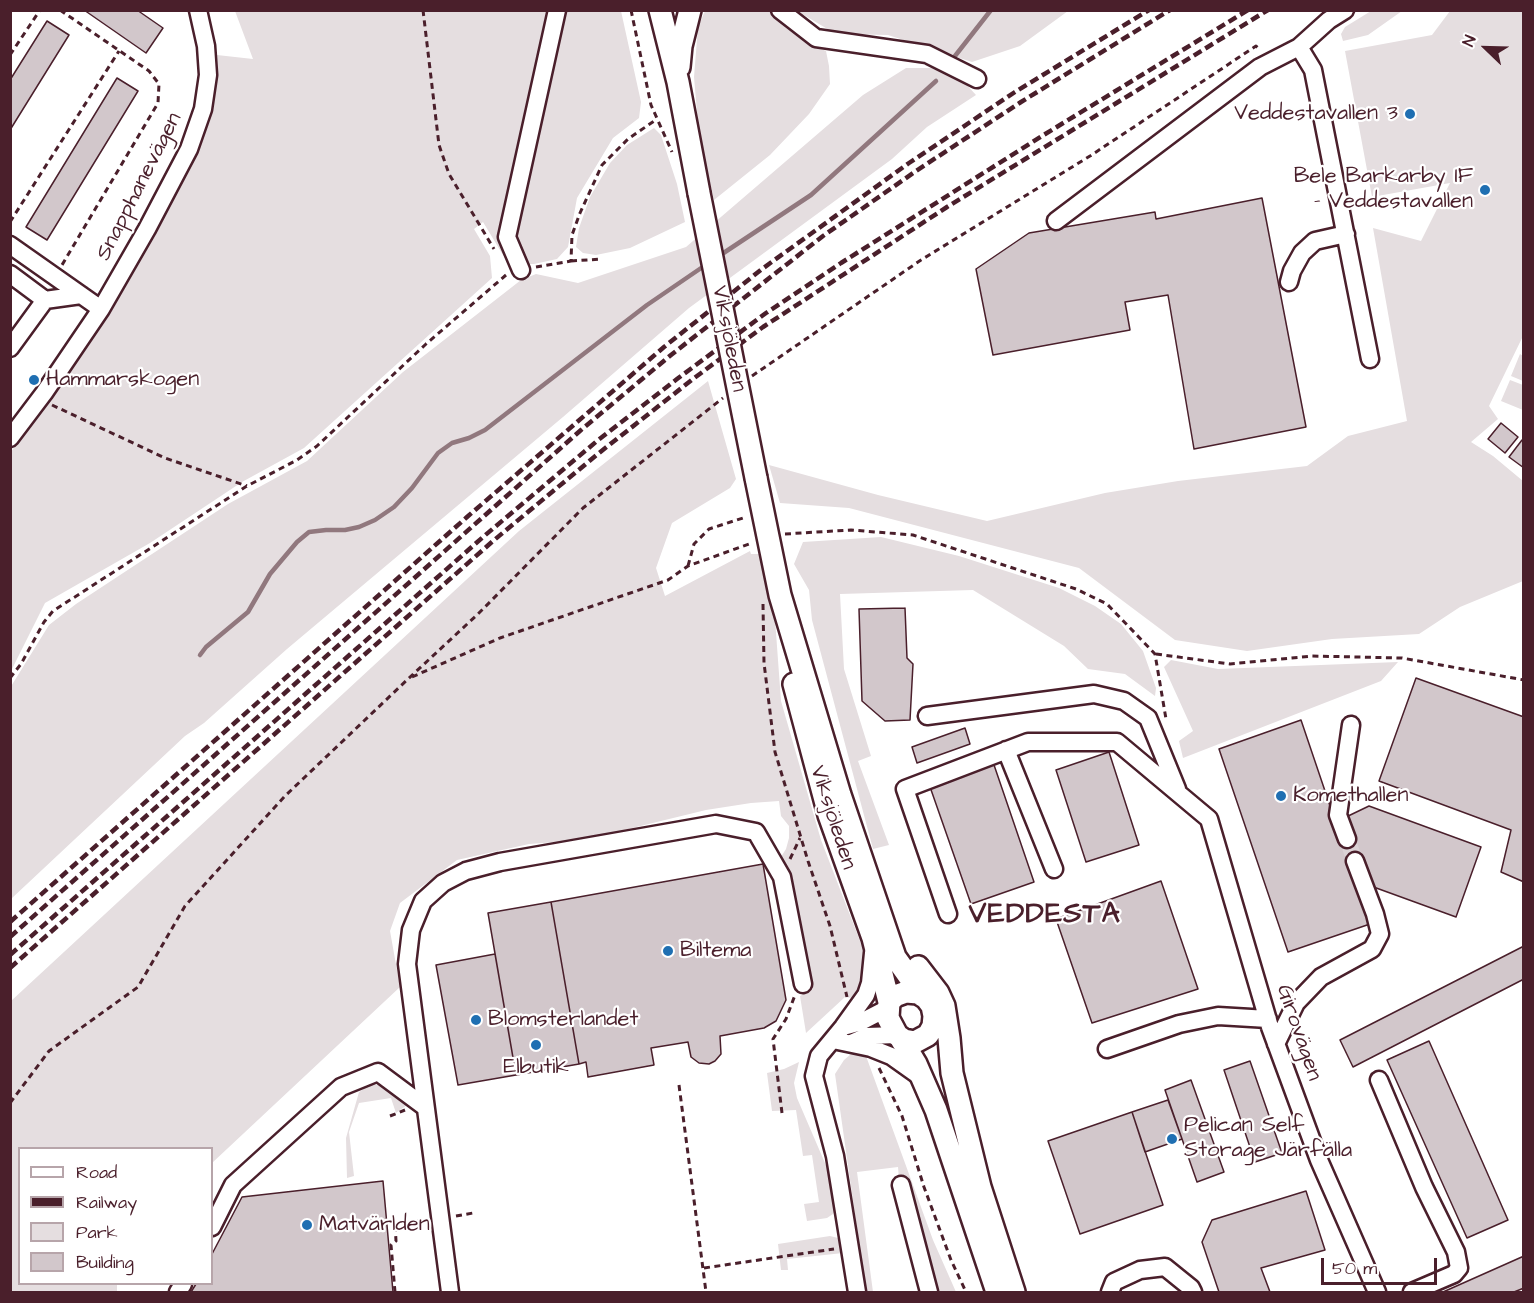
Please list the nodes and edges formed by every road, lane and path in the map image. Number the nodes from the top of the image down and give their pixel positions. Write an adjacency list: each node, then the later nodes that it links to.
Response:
1 (40, 10): 14 (path)
2 (60, 10): 12 (path)
3 (198, 10): 32 (street, Snapphanevägen)
4 (423, 10): 23 (path)
5 (557, 10): 26 (street)
6 (631, 10): 17 (path)
7 (660, 10): 16 (main road, Viksjöleden)
8 (690, 10): 16 (main road, Viksjöleden)
9 (780, 10): 15 (street)
10 (1345, 10): 11 (street)
11 (1299, 47): 19 (street); 21 (street)
12 (119, 50): 20 (path); 28 (path)
13 (1270, 50): 35 (path)
14 (10, 56)
15 (977, 80)
16 (678, 82): 46 (main road, Viksjöleden, bridge)
17 (657, 119): 18 (path); 25 (path)
18 (675, 160)
19 (1056, 221)
20 (10, 222)
21 (1346, 234): 29 (street); 34 (street)
22 (10, 245): 28 (street)
23 (496, 254)
24 (602, 259): 25 (path)
25 (571, 261): 26 (path)
26 (521, 270): 39 (path)
27 (10, 274): 31 (street)
28 (55, 276): 30 (street)
29 (1289, 282)
30 (81, 295): 31 (street); 32 (street)
31 (45, 300): 33 (street)
32 (102, 309): 37 (street, Snapphanevägen)
33 (10, 348)
34 (1370, 359)
35 (748, 379)
36 (730, 392): 49 (path)
37 (39, 400): 38 (street, Snapphanevägen); 39 (path)
38 (10, 438)
39 (247, 486): 48 (path)
40 (750, 527): 45 (path)
41 (783, 534): 47 (path)
42 (752, 538): 44 (path)
43 (749, 544): 45 (path)
44 (754, 549)
45 (688, 566): 49 (path)
46 (772, 600): 56 (path); 62 (main road, Viksjöleden)
47 (1155, 654): 50 (path); 52 (path)
48 (10, 678)
49 (408, 679): 78 (path)
50 (1524, 680)
51 (927, 716): 55 (street)
52 (1167, 723)
53 (1351, 725): 57 (street)
54 (1006, 750): 55 (street, Girovägen); 59 (street); 61 (street, Girovägen)
55 (1179, 792): 67 (street, Girovägen)
56 (800, 837): 60 (path); 65 (path)
57 (1347, 839)
58 (1355, 861): 72 (street)
59 (1054, 869)
60 (782, 877): 63 (street); 79 (street)
61 (948, 914)
62 (879, 930): 64 (main road, Viksjöleden); 66 (main road, Viksjöleden); 69 (street); 82 (main road, Viksjöleden)
63 (803, 984): 80 (path)
64 (922, 995): 66 (main road); 68 (main road)
65 (849, 1002)
66 (889, 1005): 69 (street); 70 (main road)
67 (1268, 1019): 72 (street, Girovägen); 73 (street)
68 (933, 1026): 70 (main road); 82 (main road, Viksjöleden)
69 (838, 1034): 71 (street); 86 (street)
70 (899, 1037): 71 (street); 75 (main road)
71 (851, 1043): 75 (street)
72 (1276, 1044): 98 (street, Girovägen)
73 (1107, 1049)
74 (876, 1061): 93 (path)
75 (923, 1079): 94 (main road)
76 (1379, 1080): 99 (street)
77 (679, 1085): 87 (path)
78 (10, 1103)
79 (425, 1107): 84 (street); 85 (street)
80 (782, 1113)
81 (901, 1185): 92 (street)
82 (980, 1187): 95 (main road, Viksjöleden)
83 (474, 1213): 84 (path)
84 (440, 1218): 88 (path); 89 (street)
85 (213, 1225)
86 (849, 1243): 87 (path); 91 (street)
87 (703, 1268): 90 (path)
88 (395, 1293)
89 (450, 1293)
90 (706, 1293)
91 (857, 1293)
92 (929, 1293)
93 (966, 1293)
94 (998, 1293)
95 (1014, 1293)
96 (1110, 1293): 97 (street)
97 (1193, 1293)
98 (1377, 1293)
99 (1412, 1293)

